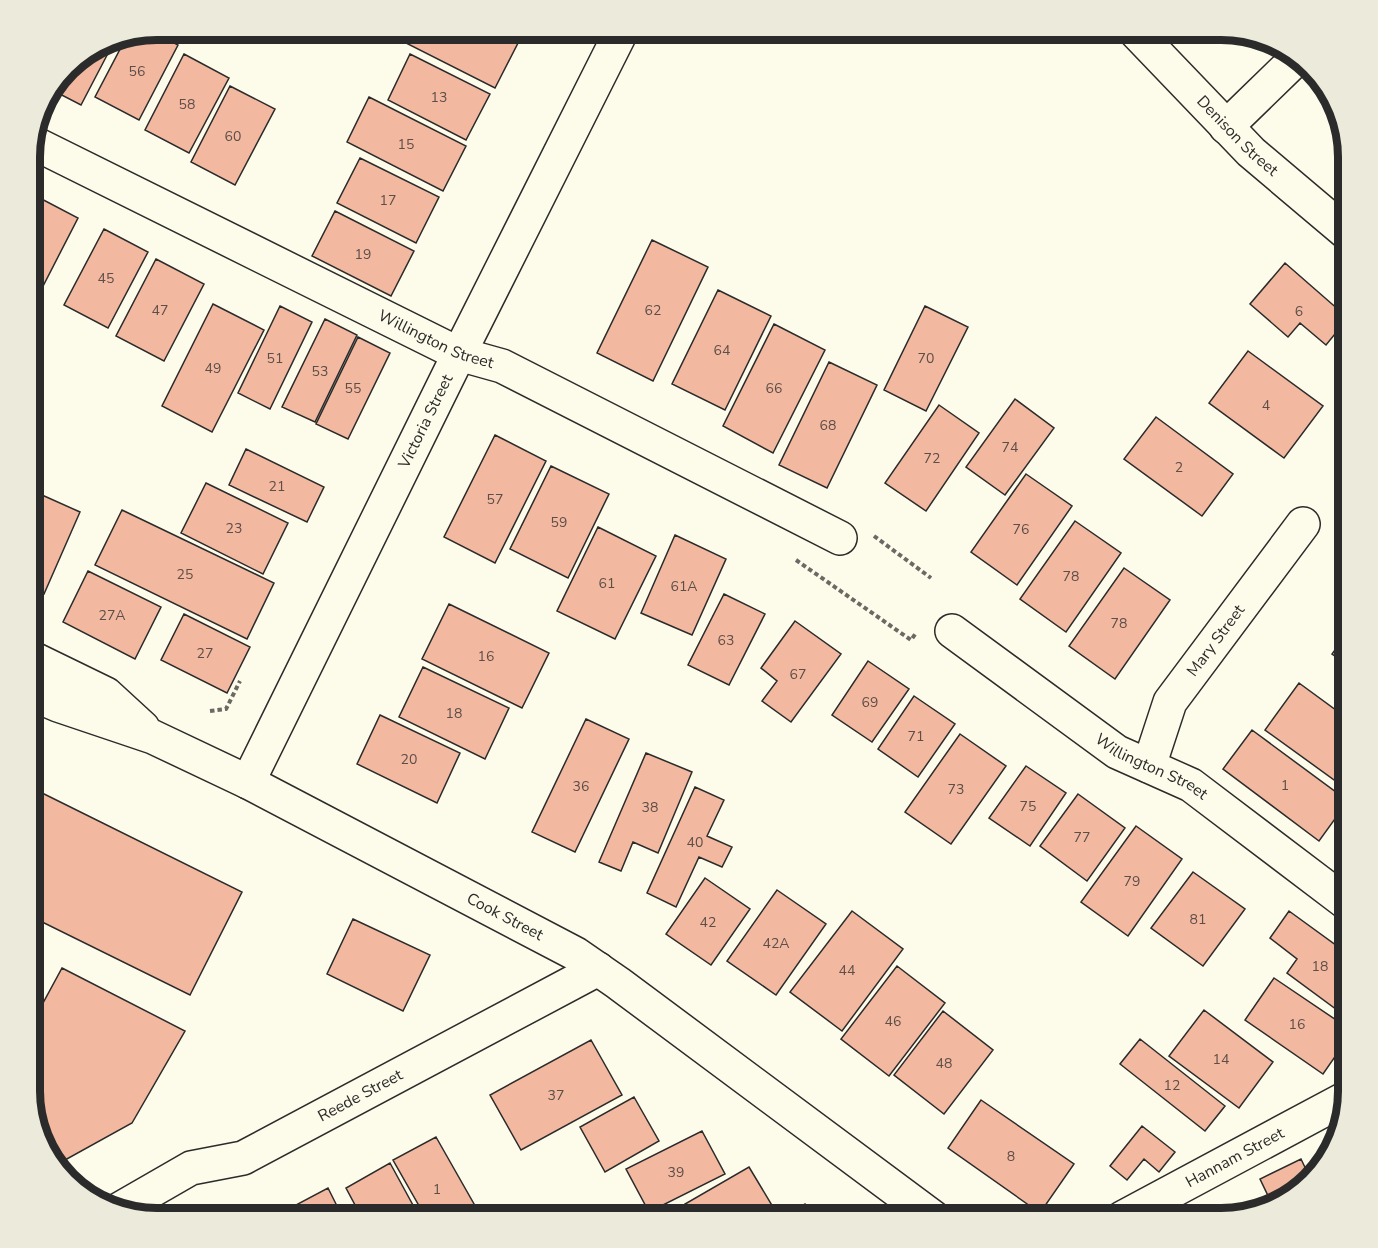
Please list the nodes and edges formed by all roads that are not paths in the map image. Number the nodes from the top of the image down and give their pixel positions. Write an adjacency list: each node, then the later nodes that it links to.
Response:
1 (617, 40): 7 (street, Victoria Street)
2 (1143, 40): 4 (street, Denison Street)
3 (1291, 64): 4 (street)
4 (1226, 127): 6 (street, Denison Street)
5 (41, 146): 7 (street, Willington Street)
6 (1337, 225)
7 (459, 354): 9 (street, Willington Street); 15 (street, Victoria Street)
8 (1303, 524): 14 (street, Mary Street)
9 (854, 535)
10 (952, 632): 14 (street, Willington Street)
11 (41, 662): 13 (street)
12 (41, 698): 13 (street, Cook Street)
13 (153, 737): 15 (street, Cook Street)
14 (1149, 766): 16 (street, Willington Street)
15 (248, 782): 17 (street, Cook Street)
16 (1337, 896)
17 (598, 969): 19 (street, Reede Street); 20 (street, Cook Street)
18 (1336, 1102): 21 (street, Hannam Street)
19 (128, 1204)
20 (921, 1208)
21 (1141, 1208)

